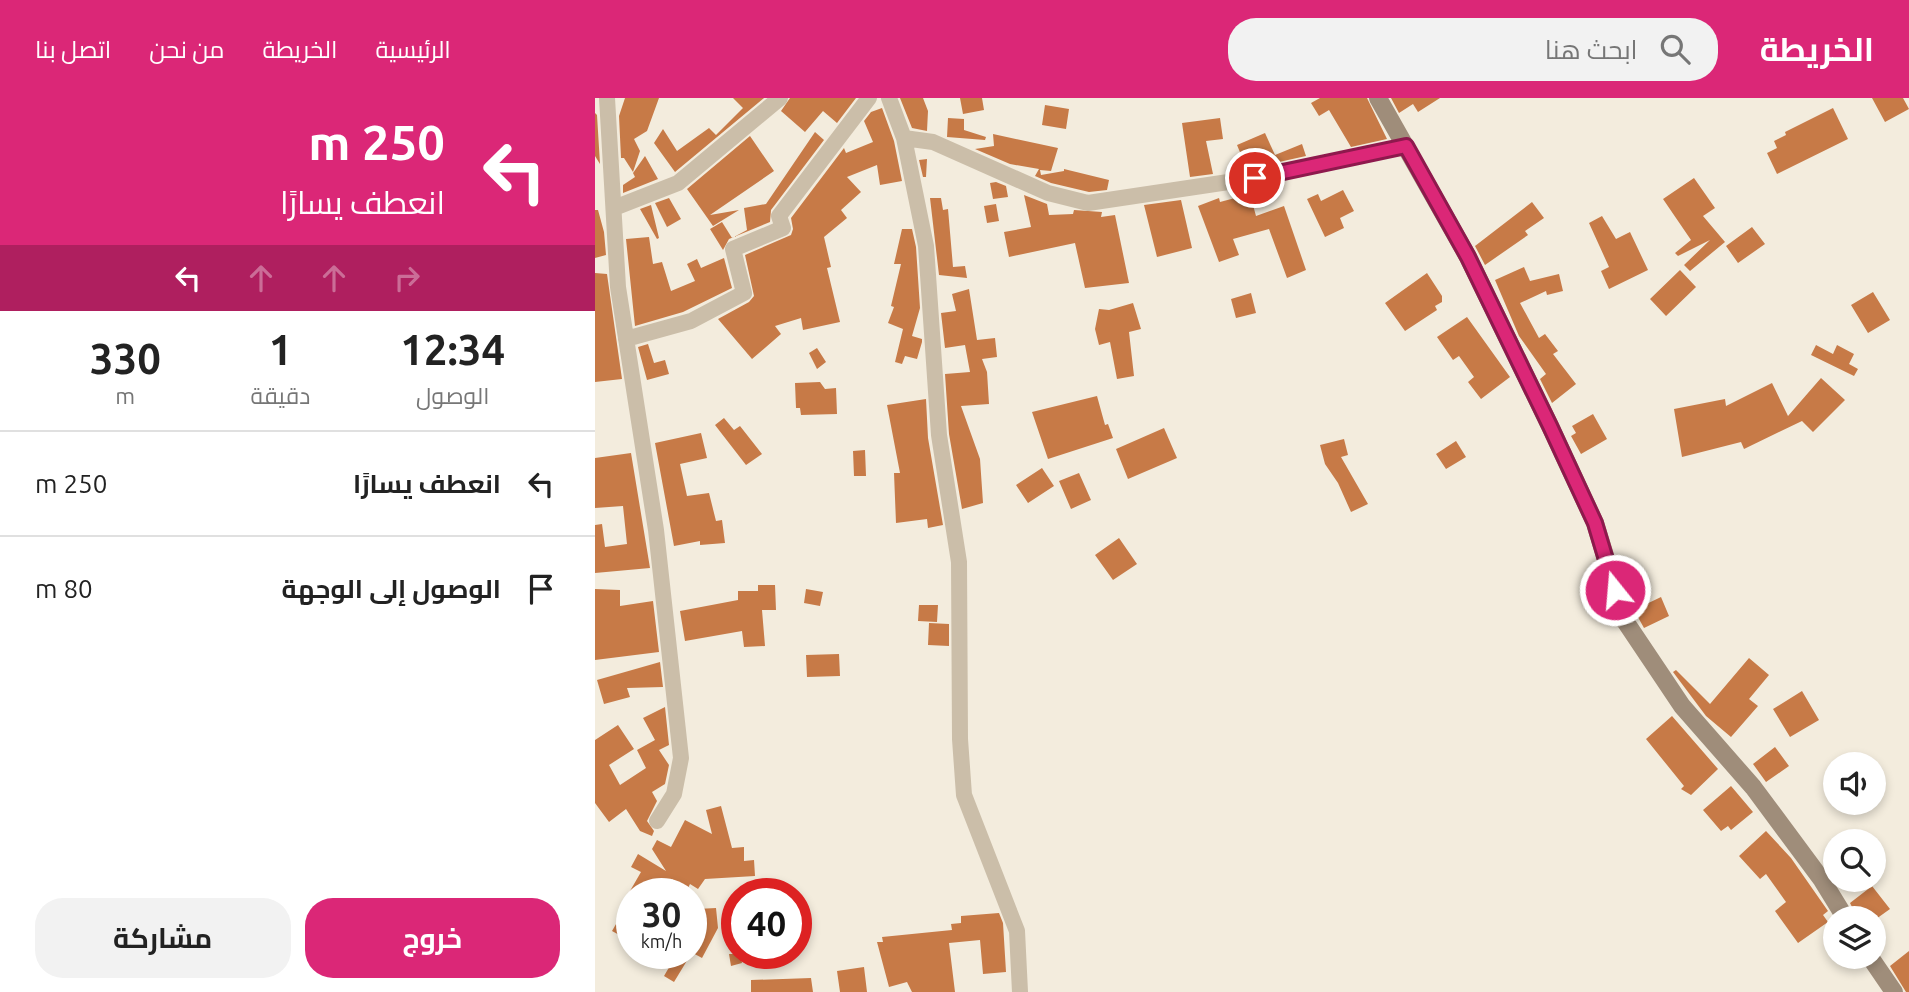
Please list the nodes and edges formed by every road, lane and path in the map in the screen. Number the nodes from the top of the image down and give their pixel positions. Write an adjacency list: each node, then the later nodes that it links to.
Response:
1 (607, 98): 8 (street)
2 (780, 98): 8 (street)
3 (869, 98): 9 (street)
4 (889, 98): 6 (street)
5 (1378, 98): 7 (street)
6 (904, 138): 7 (street); 13 (street)
7 (1406, 146): 11 (street)
8 (614, 208): 9 (street)
9 (626, 340): 10 (street)
10 (657, 821)
11 (1838, 906)
12 (1878, 969): 14 (street)
13 (1020, 992)
14 (1894, 992)

